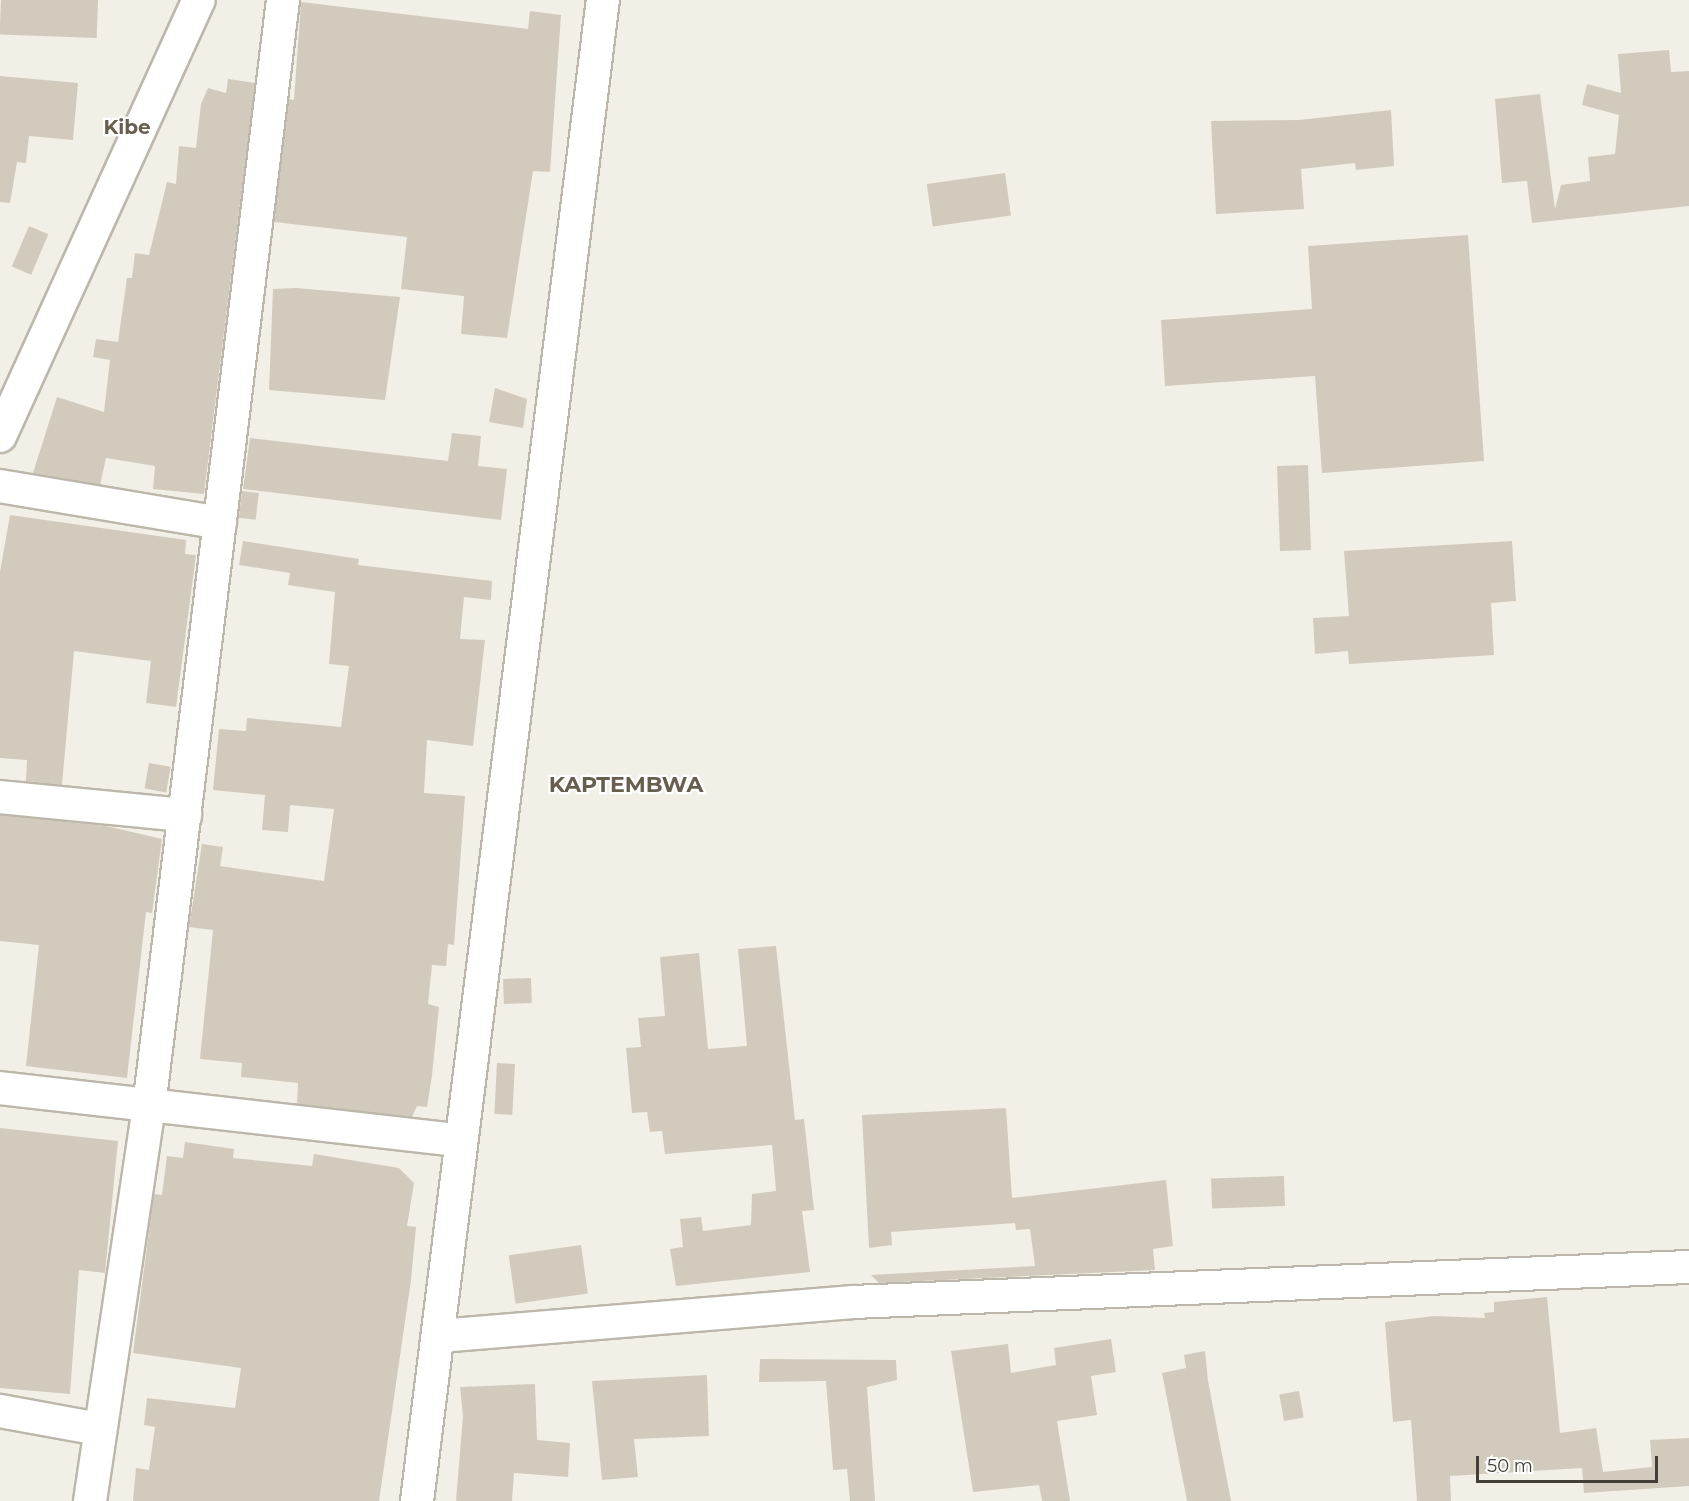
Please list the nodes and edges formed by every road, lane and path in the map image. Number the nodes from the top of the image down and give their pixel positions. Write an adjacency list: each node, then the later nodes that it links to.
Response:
1 (199, 0): 4 (street)
2 (283, 0): 6 (street)
3 (603, 0): 11 (street)
4 (0, 436)
5 (0, 486): 6 (street)
6 (220, 523): 8 (street)
7 (0, 797): 8 (street)
8 (185, 815): 10 (street)
9 (0, 1088): 10 (street)
10 (149, 1107): 11 (street); 15 (street)
11 (459, 1140): 13 (street)
12 (1689, 1268): 13 (street)
13 (440, 1336): 17 (street)
14 (0, 1411): 15 (street)
15 (99, 1429): 16 (street)
16 (90, 1501)
17 (417, 1501)

